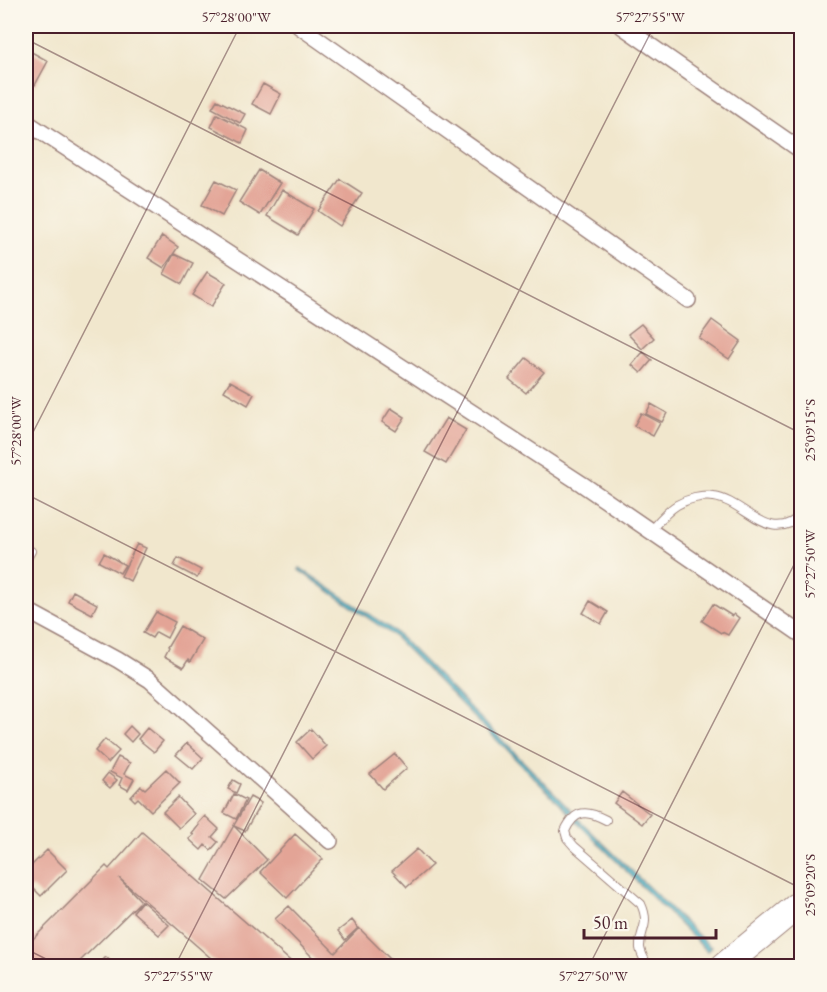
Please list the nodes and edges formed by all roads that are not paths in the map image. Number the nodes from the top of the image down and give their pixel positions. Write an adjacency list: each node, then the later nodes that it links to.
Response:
1 (299, 26): 5 (street)
2 (622, 26): 4 (street)
3 (26, 122): 7 (street)
4 (801, 151)
5 (688, 300)
6 (801, 514): 7 (lane)
7 (650, 531): 11 (street)
8 (31, 551): 9 (lane)
9 (26, 560)
10 (26, 610): 13 (street)
11 (801, 635)
12 (606, 820): 15 (lane)
13 (330, 841)
14 (801, 902): 16 (highway)
15 (648, 966)
16 (724, 966)

